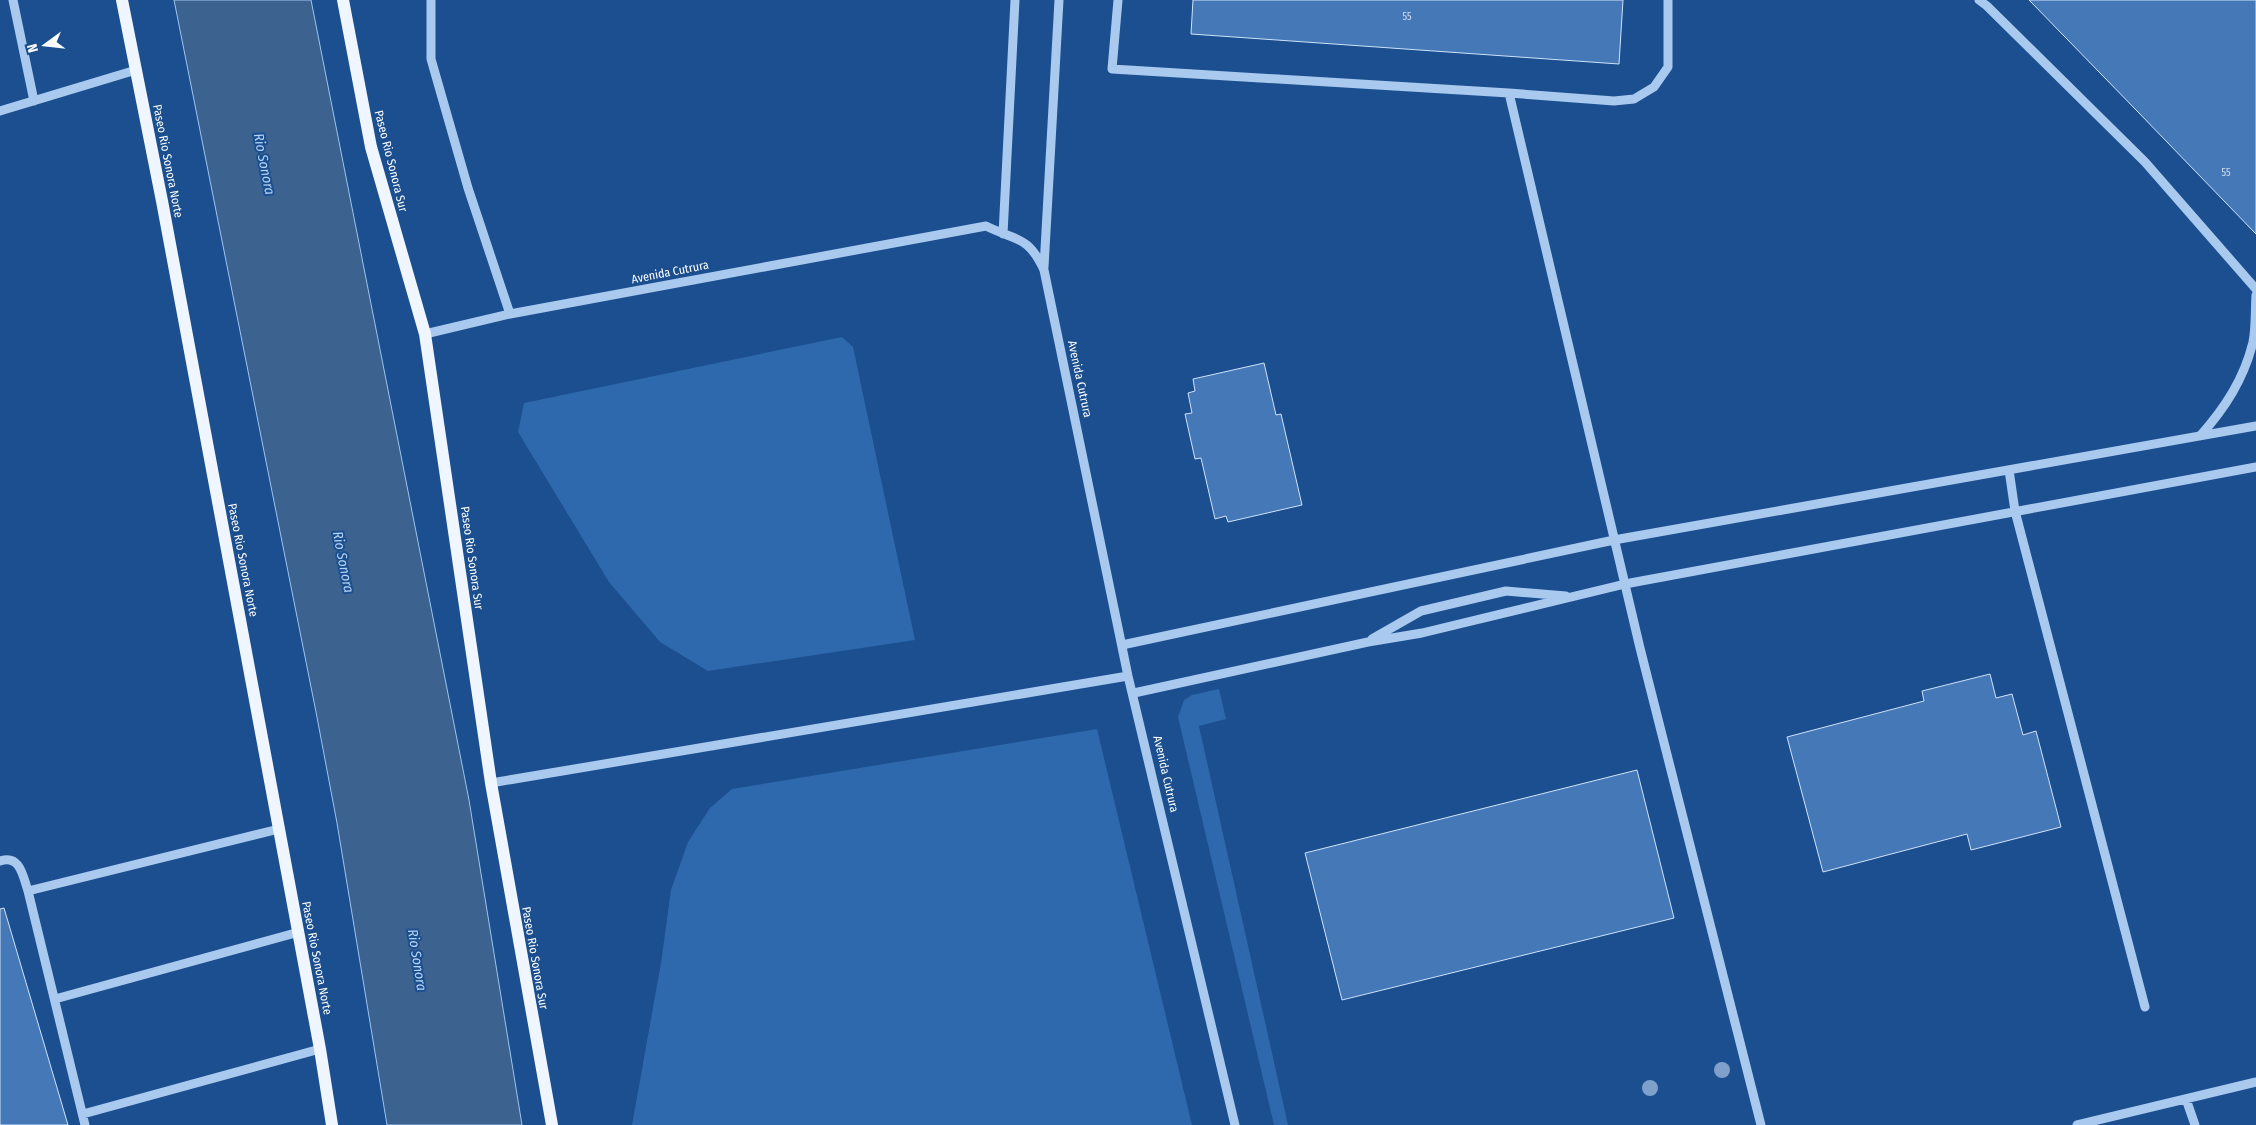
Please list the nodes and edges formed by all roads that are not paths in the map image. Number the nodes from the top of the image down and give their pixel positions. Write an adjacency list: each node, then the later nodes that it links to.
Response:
1 (13, 0): 14 (street)
2 (122, 0): 12 (main road, Paseo Rio Sonora Norte)
3 (343, 0): 21 (main road, Paseo Rio Sonora Sur)
4 (431, 0): 20 (street)
5 (1016, 0): 16 (street)
6 (1054, 0): 11 (street)
7 (1059, 0): 11 (street)
8 (1118, 0): 13 (street)
9 (1668, 0): 13 (street)
10 (1979, 0): 18 (street)
11 (1058, 17): 17 (street)
12 (136, 70): 14 (street); 35 (main road, Paseo Rio Sonora Norte)
13 (1509, 93): 27 (street)
14 (34, 101): 15 (street)
15 (0, 111)
16 (1003, 234): 17 (street, Avenida Cutrura); 20 (street, Avenida Cutrura)
17 (1044, 270): 31 (street, Avenida Cutrura)
18 (2256, 289)
19 (2256, 296): 23 (street)
20 (510, 314): 21 (street, Avenida Cutrura)
21 (425, 334): 34 (main road, Paseo Rio Sonora Sur)
22 (2256, 426): 23 (street)
23 (2200, 436): 25 (street)
24 (2256, 467): 26 (street)
25 (2010, 470): 26 (street); 27 (street)
26 (2015, 511): 28 (street); 40 (street)
27 (1614, 540): 28 (street); 31 (street)
28 (1625, 584): 29 (street); 50 (street)
29 (1575, 596): 30 (street); 30 (street)
30 (1368, 642): 33 (street)
31 (1122, 644): 32 (street, Avenida Cutrura)
32 (1128, 676): 33 (street, Avenida Cutrura); 34 (street)
33 (1134, 693): 49 (street, Avenida Cutrura)
34 (490, 783): 48 (main road, Paseo Rio Sonora Sur)
35 (279, 829): 37 (street); 38 (main road, Paseo Rio Sonora Norte)
36 (0, 861): 37 (street)
37 (28, 891): 39 (street)
38 (299, 932): 39 (street); 41 (main road, Paseo Rio Sonora Norte)
39 (55, 999): 44 (street)
40 (2145, 1007)
41 (320, 1049): 44 (street); 47 (main road, Paseo Rio Sonora Norte)
42 (2256, 1082): 43 (street)
43 (2186, 1099): 45 (street); 52 (street)
44 (83, 1114): 46 (street)
45 (2090, 1123): 51 (street)
46 (86, 1125)
47 (332, 1125)
48 (552, 1125)
49 (1235, 1125)
50 (1761, 1125)
51 (2077, 1125)
52 (2195, 1125)

